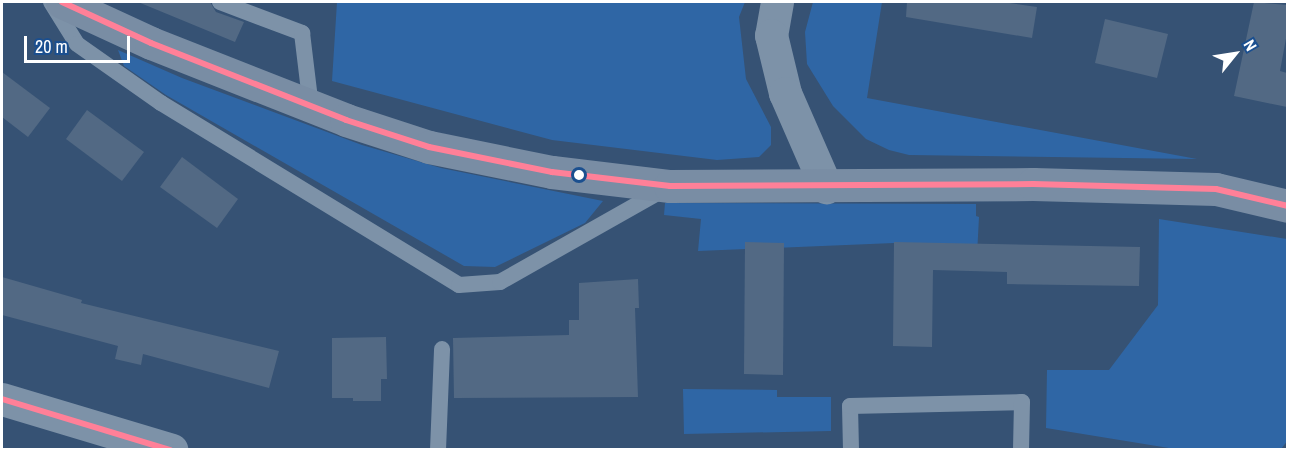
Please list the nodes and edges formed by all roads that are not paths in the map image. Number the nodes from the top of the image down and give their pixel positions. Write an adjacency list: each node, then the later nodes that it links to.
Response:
1 (50, 2): 7 (lane)
2 (62, 2): 5 (street)
3 (220, 2): 6 (lane)
4 (777, 2): 8 (street)
5 (104, 10): 6 (street)
6 (311, 107): 7 (street)
7 (670, 186): 8 (street)
8 (826, 187): 9 (street)
9 (1287, 206)
10 (442, 349): 13 (lane)
11 (2, 399): 12 (street)
12 (172, 450)
13 (438, 450)
14 (851, 450): 15 (lane)
15 (1021, 450)

